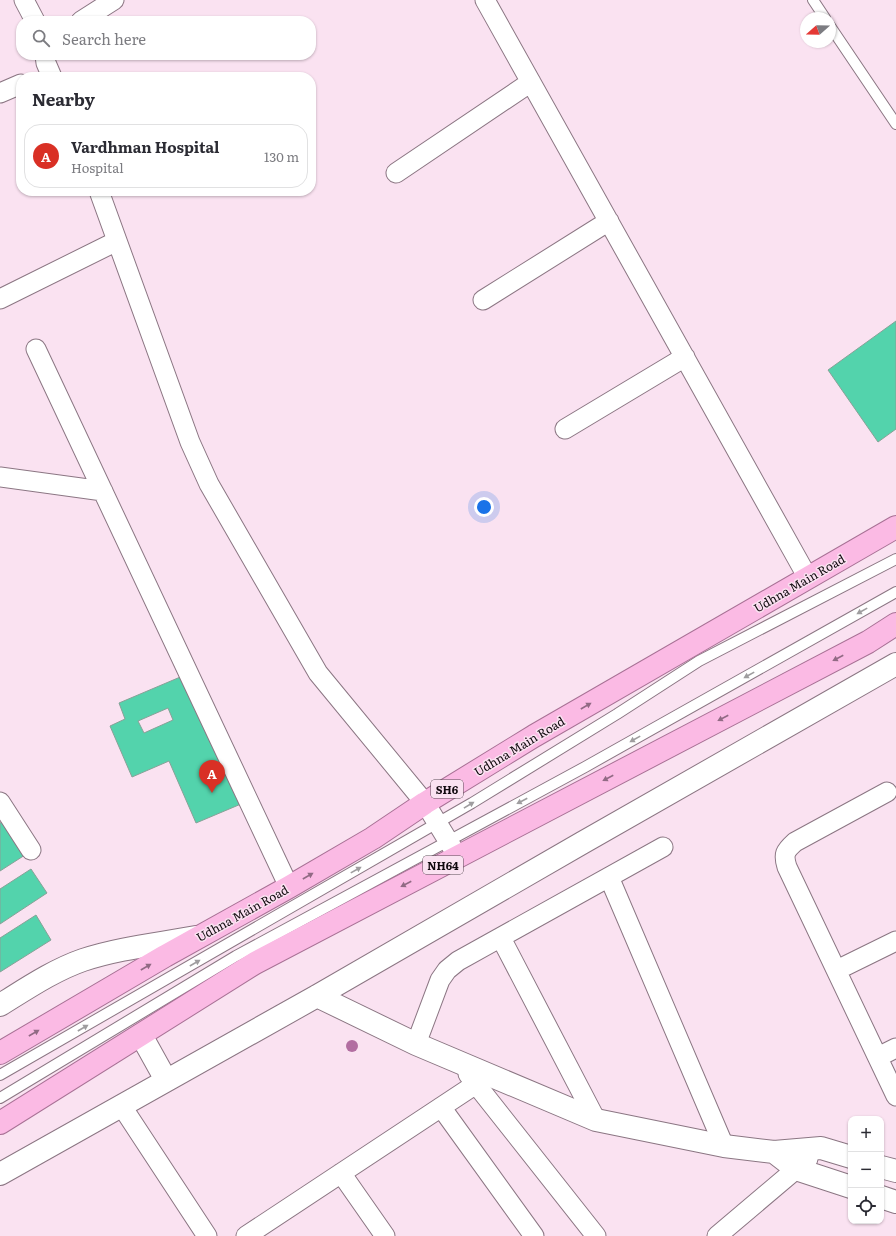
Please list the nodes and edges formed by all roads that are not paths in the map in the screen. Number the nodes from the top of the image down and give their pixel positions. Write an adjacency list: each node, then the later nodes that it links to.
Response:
1 (24, 0): 6 (street)
2 (114, 0): 7 (street)
3 (485, 0): 9 (street)
4 (812, 0): 5 (lane)
5 (821, 12)
6 (32, 16)
7 (89, 16)
8 (836, 35): 12 (lane)
9 (531, 82): 13 (street); 15 (street)
10 (16, 86): 11 (street)
11 (0, 93)
12 (896, 124)
13 (396, 173)
14 (101, 196): 16 (street)
15 (609, 221): 18 (street); 20 (street)
16 (117, 241): 17 (street); 32 (street)
17 (0, 299)
18 (483, 300)
19 (36, 349): 23 (street)
20 (685, 357): 21 (street); 26 (street)
21 (565, 429)
22 (0, 477): 23 (street)
23 (103, 491): 38 (street)
24 (896, 527): 26 (highway, Udhna Main Road / SH6)
25 (896, 559): 33 (lane, one-way to 25)
26 (808, 578): 32 (highway, Udhna Main Road / SH6, one-way to 26)
27 (896, 592): 35 (lane, one-way to 35)
28 (896, 624): 35 (highway, NH64, one-way to 35)
29 (896, 664): 43 (street)
30 (887, 792): 42 (street)
31 (0, 802): 36 (street)
32 (425, 803): 33 (street); 38 (highway, Udhna Main Road / SH6, one-way to 32)
33 (438, 823): 35 (street); 51 (lane, one-way to 33)
34 (663, 847): 37 (street)
35 (453, 849): 45 (highway, NH64, one-way to 45); 55 (lane)
36 (31, 850)
37 (609, 877): 40 (street); 60 (street)
38 (289, 887): 39 (highway, Udhna Main Road / SH6)
39 (200, 937): 44 (street); 48 (highway, Udhna Main Road / SH6, one-way to 39)
40 (501, 938): 46 (street); 58 (street)
41 (896, 941): 42 (street)
42 (837, 970): 49 (street)
43 (317, 996): 46 (street); 52 (street)
44 (0, 1005)
45 (141, 1035): 52 (street); 59 (highway, NH64)
46 (416, 1044): 50 (street)
47 (896, 1048): 49 (street)
48 (0, 1053)
49 (878, 1057): 54 (street)
50 (458, 1062): 53 (street); 58 (street)
51 (0, 1075)
52 (166, 1080): 56 (street)
53 (476, 1084): 57 (street); 76 (street)
54 (896, 1096)
55 (0, 1098)
56 (121, 1105): 68 (street); 72 (street)
57 (441, 1107): 67 (street); 75 (street)
58 (596, 1120): 60 (street)
59 (0, 1123)
60 (724, 1146): 62 (street)
61 (821, 1148): 62 (street); 63 (street); 65 (street)
62 (774, 1152): 65 (street)
63 (848, 1156)
64 (884, 1167): 66 (street)
65 (796, 1169): 69 (street); 77 (street)
66 (896, 1171)
67 (341, 1173): 73 (street); 74 (street)
68 (0, 1174)
69 (848, 1186)
70 (884, 1198): 71 (street)
71 (896, 1202)
72 (207, 1236)
73 (246, 1236)
74 (385, 1236)
75 (534, 1236)
76 (596, 1236)
77 (717, 1236)

